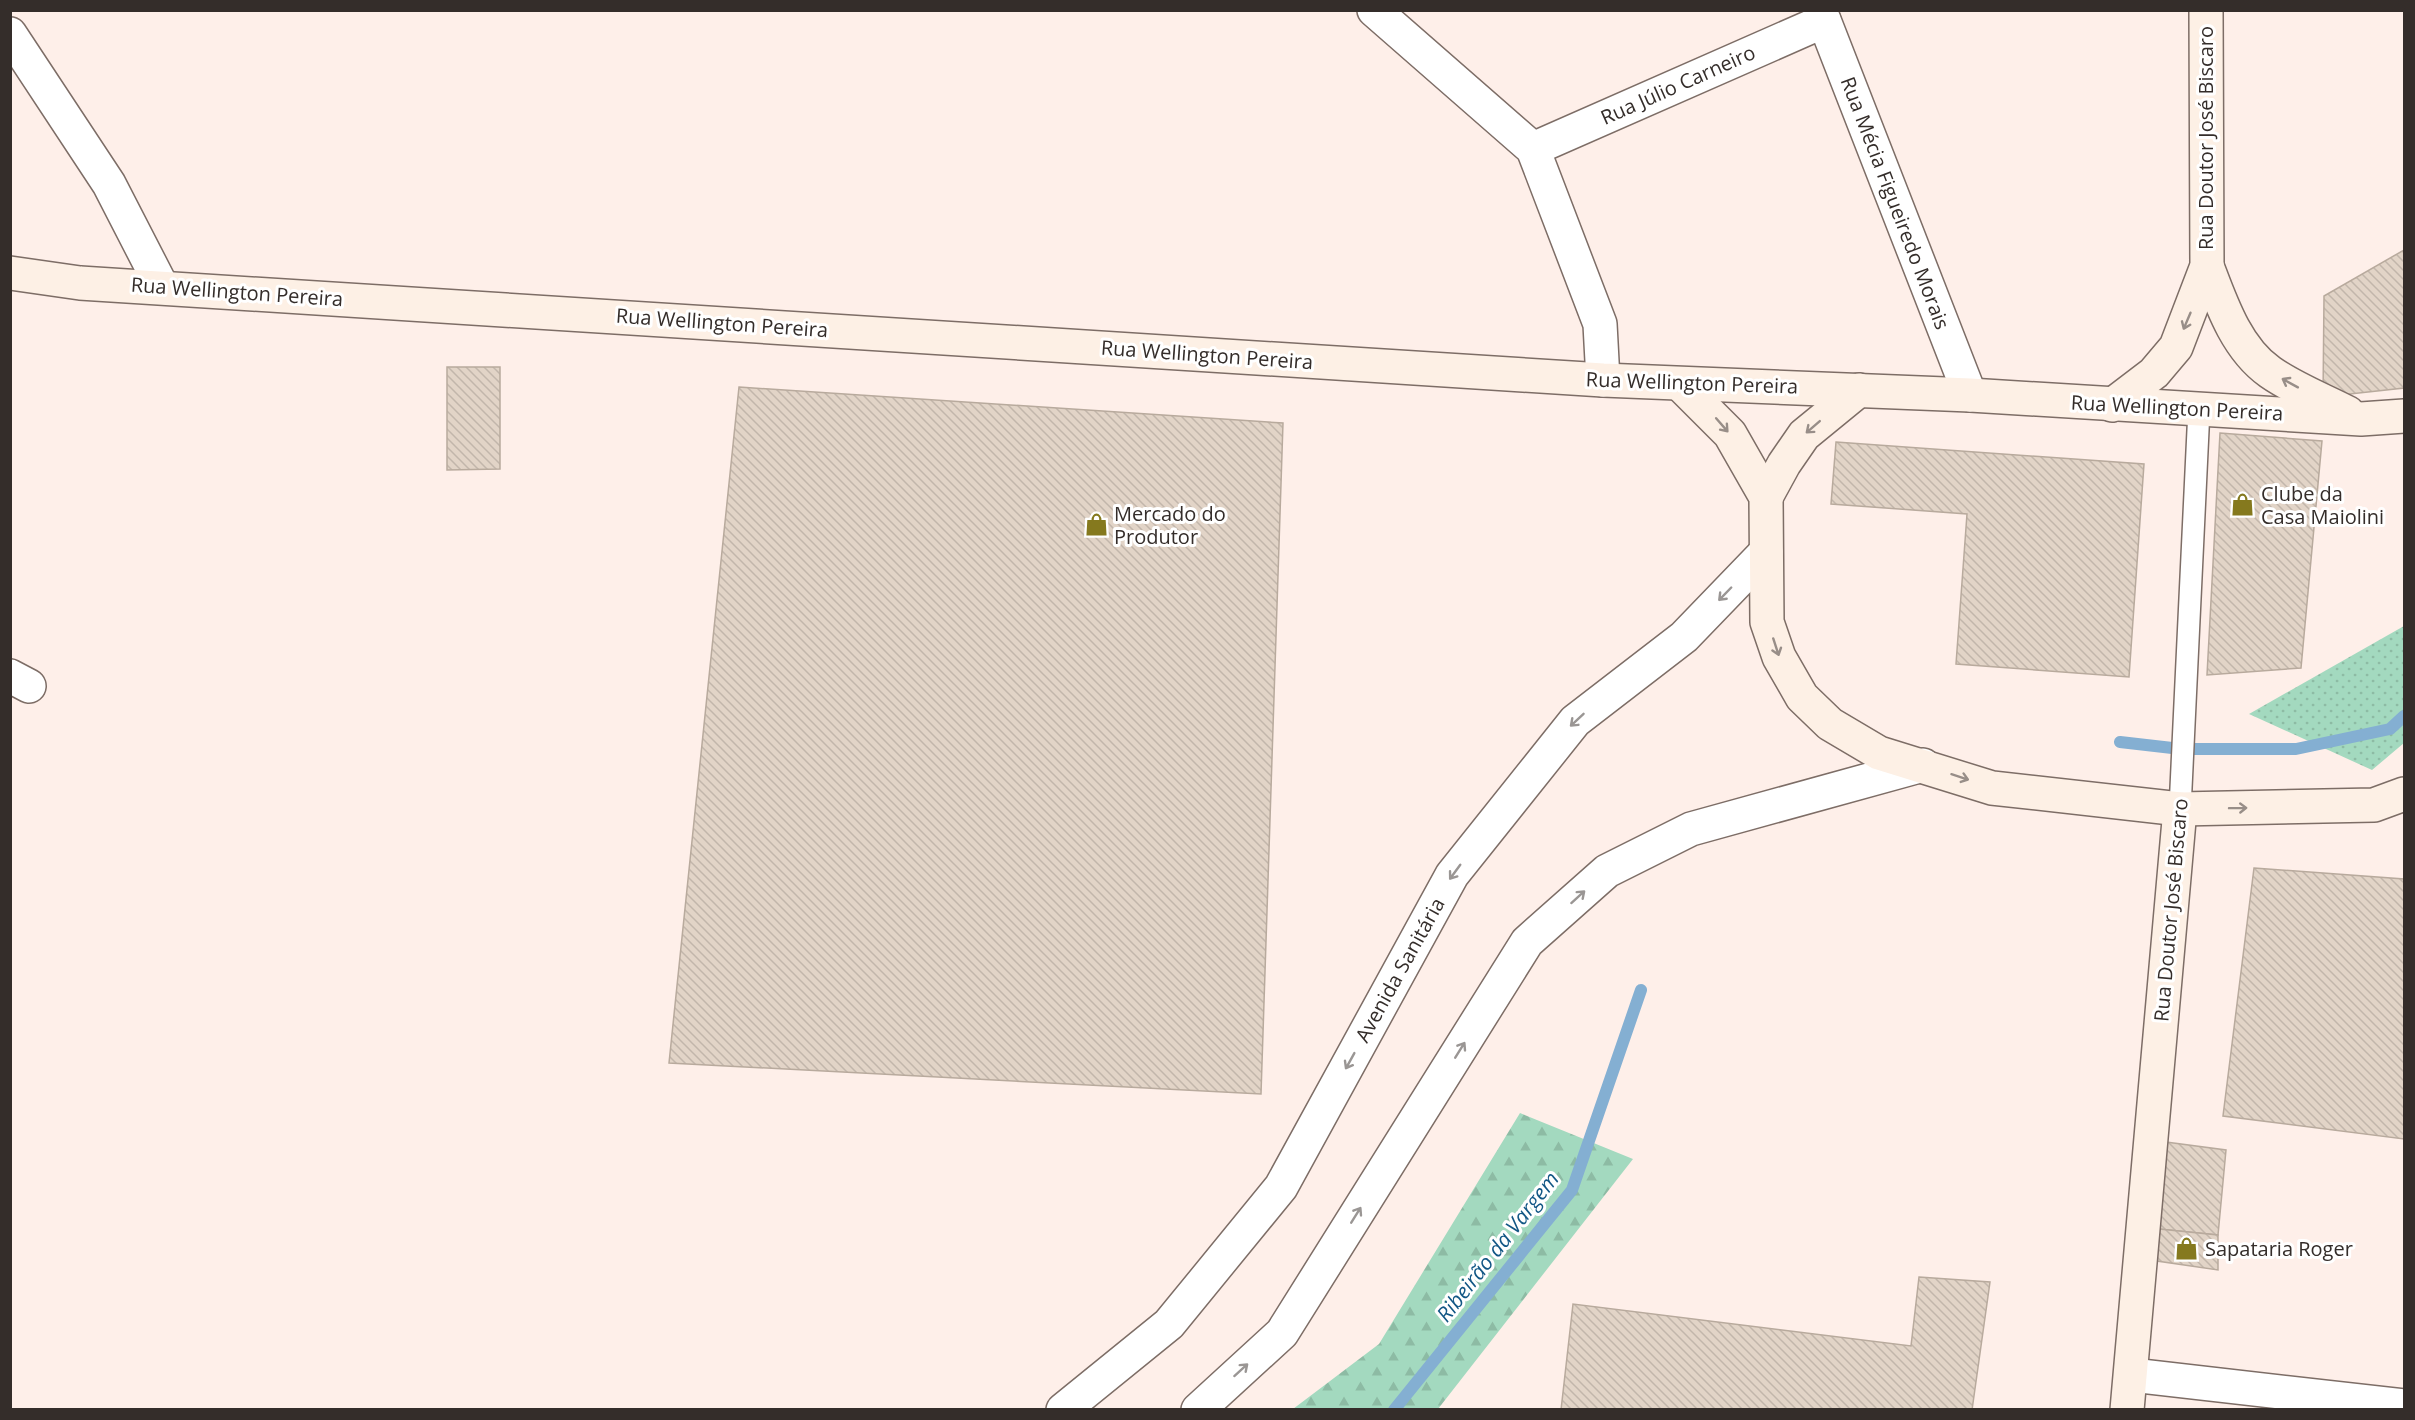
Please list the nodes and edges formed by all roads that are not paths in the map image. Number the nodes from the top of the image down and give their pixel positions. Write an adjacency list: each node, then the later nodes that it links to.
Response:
1 (1374, 10): 5 (street)
2 (2206, 10): 6 (main road, Rua Doutor José Biscaro)
3 (1822, 16): 5 (street, Rua Júlio Carneiro); 12 (street, Rua Mécia Figueiredo Morais)
4 (10, 34): 8 (street)
5 (1533, 149): 9 (street)
6 (2207, 266): 13 (main road, Rua Doutor José Biscaro, one-way to 13); 16 (main road, Rua Doutor José Biscaro, one-way to 6)
7 (10, 273): 8 (main road, Rua Wellington Pereira)
8 (162, 287): 9 (main road, Rua Wellington Pereira)
9 (1603, 380): 10 (main road, Rua Wellington Pereira)
10 (1680, 384): 11 (main road, Rua Wellington Pereira); 17 (main road, one-way to 17)
11 (1859, 390): 12 (main road, Rua Wellington Pereira); 17 (main road, one-way to 17)
12 (1970, 395): 13 (main road, Rua Wellington Pereira)
13 (2112, 405): 14 (main road, Rua Wellington Pereira)
14 (2199, 410): 16 (main road, Rua Wellington Pereira); 21 (lane, Rua Doutor José Biscaro)
15 (2404, 416): 16 (main road, Rua Wellington Pereira)
16 (2361, 419)
17 (1766, 497): 18 (main road)
18 (1766, 552): 19 (main road, one-way to 19); 24 (street, Avenida Sanitária, one-way to 24)
19 (1923, 765): 21 (main road, one-way to 21); 25 (street, one-way to 19)
20 (2404, 794): 21 (main road, one-way to 20)
21 (2180, 795): 22 (main road, Rua Doutor José Biscaro)
22 (2132, 1375): 23 (street); 26 (main road, Rua Doutor José Biscaro)
23 (2404, 1406)
24 (1063, 1410)
25 (1198, 1410)
26 (2127, 1410)

